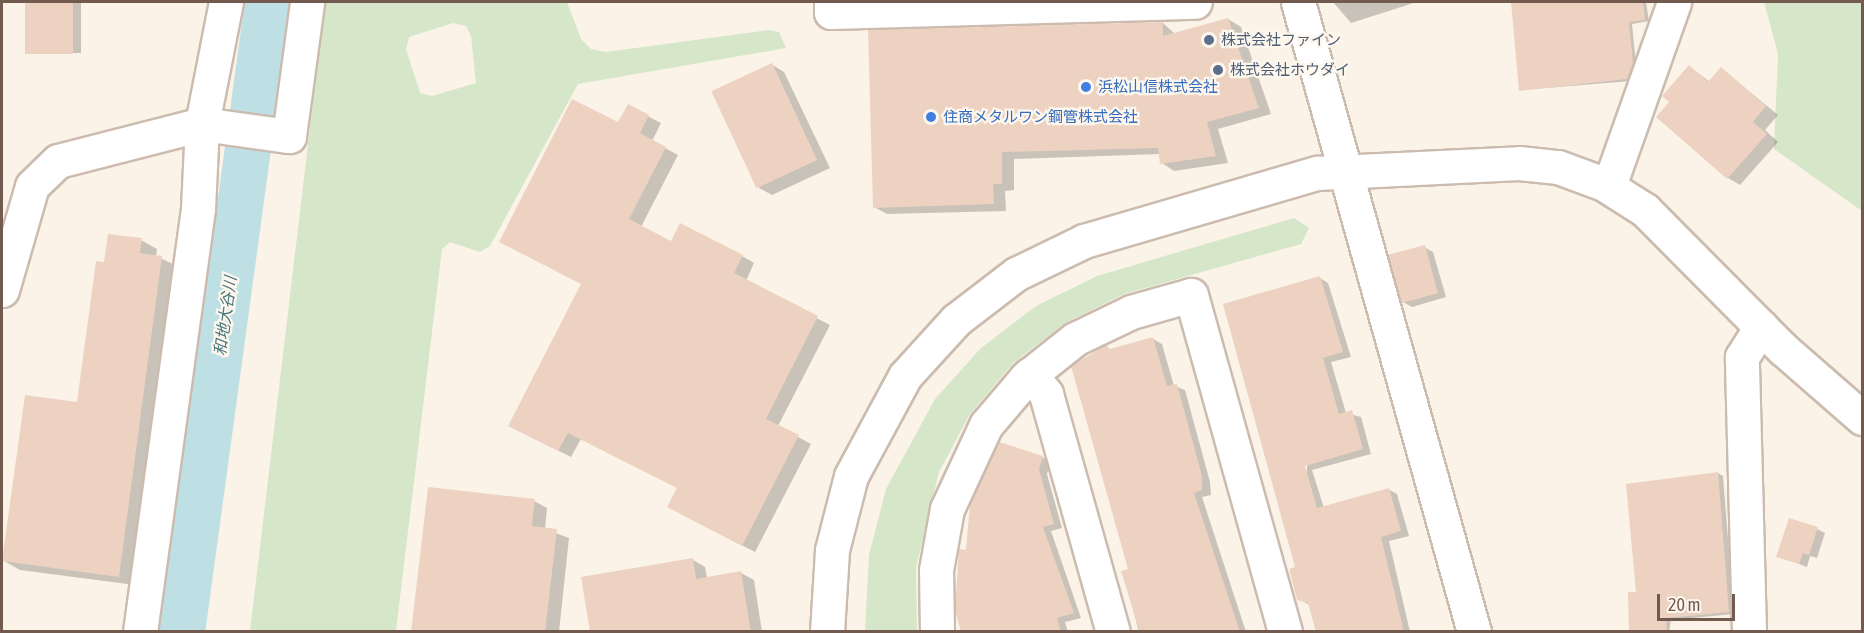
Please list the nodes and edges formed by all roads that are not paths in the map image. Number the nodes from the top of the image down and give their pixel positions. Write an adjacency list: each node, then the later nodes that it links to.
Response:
1 (226, 2): 7 (street)
2 (307, 2): 7 (street)
3 (831, 2): 4 (street)
4 (1195, 2)
5 (1298, 2): 8 (street)
6 (1674, 2): 9 (street)
7 (207, 125): 10 (street); 14 (street)
8 (1345, 170): 9 (street); 15 (street); 19 (street)
9 (1609, 186): 11 (street)
10 (2, 290)
11 (1761, 327): 13 (street); 20 (street)
12 (1030, 375): 16 (street); 17 (street); 18 (street)
13 (1863, 418)
14 (140, 632)
15 (827, 632)
16 (937, 632)
17 (1113, 632)
18 (1285, 632)
19 (1474, 632)
20 (1749, 632)

